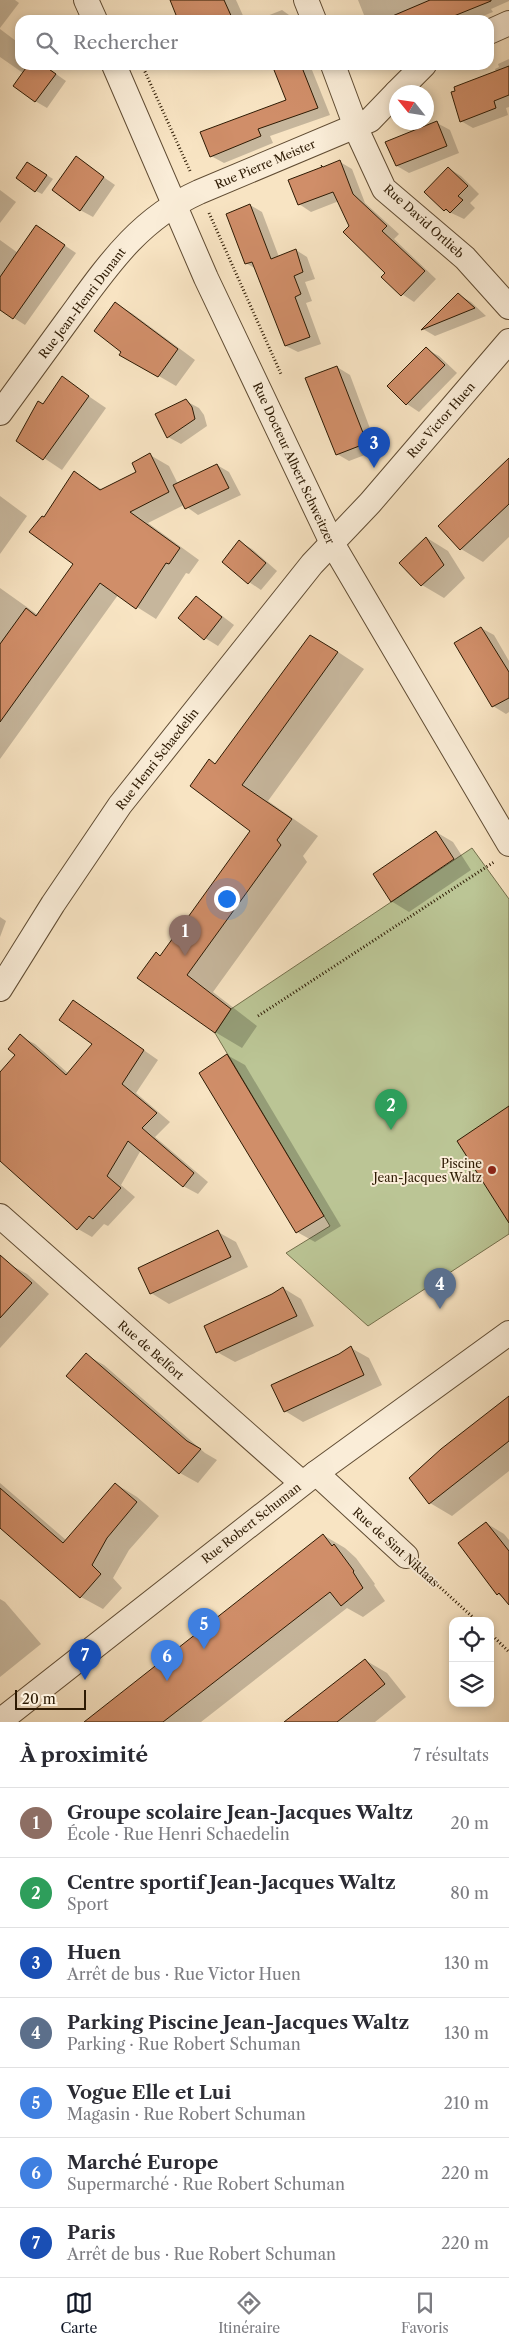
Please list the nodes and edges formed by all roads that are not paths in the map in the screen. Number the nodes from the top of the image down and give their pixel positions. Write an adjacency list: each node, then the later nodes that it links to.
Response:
1 (86, 0): 3 (street)
2 (306, 0): 4 (street)
3 (93, 15)
4 (312, 15)
5 (509, 23): 6 (street)
6 (494, 30)
7 (116, 70): 13 (street, Rue Docteur Albert Schweitzer)
8 (335, 70): 12 (street)
9 (419, 70): 10 (street, Rue Pierre Meister)
10 (405, 85)
11 (389, 101): 12 (street, Rue Pierre Meister)
12 (356, 126): 13 (street, Rue Pierre Meister); 14 (street, Rue David Ortlieb)
13 (174, 203): 16 (street, Rue Jean-Henri Dunant); 17 (street, Rue Docteur Albert Schweitzer)
14 (509, 306)
15 (509, 341): 17 (street, Rue Victor Huen)
16 (0, 413)
17 (332, 543): 18 (street, Rue Docteur Albert Schweitzer); 19 (street, Rue Henri Schaedelin)
18 (505, 851)
19 (0, 989)
20 (0, 1216): 22 (street, Rue de Belfort)
21 (509, 1333): 22 (street, Rue Robert Schuman)
22 (309, 1478): 23 (street, Rue de Sint Niklaas); 24 (street, Rue Robert Schuman)
23 (406, 1556)
24 (0, 1721)

